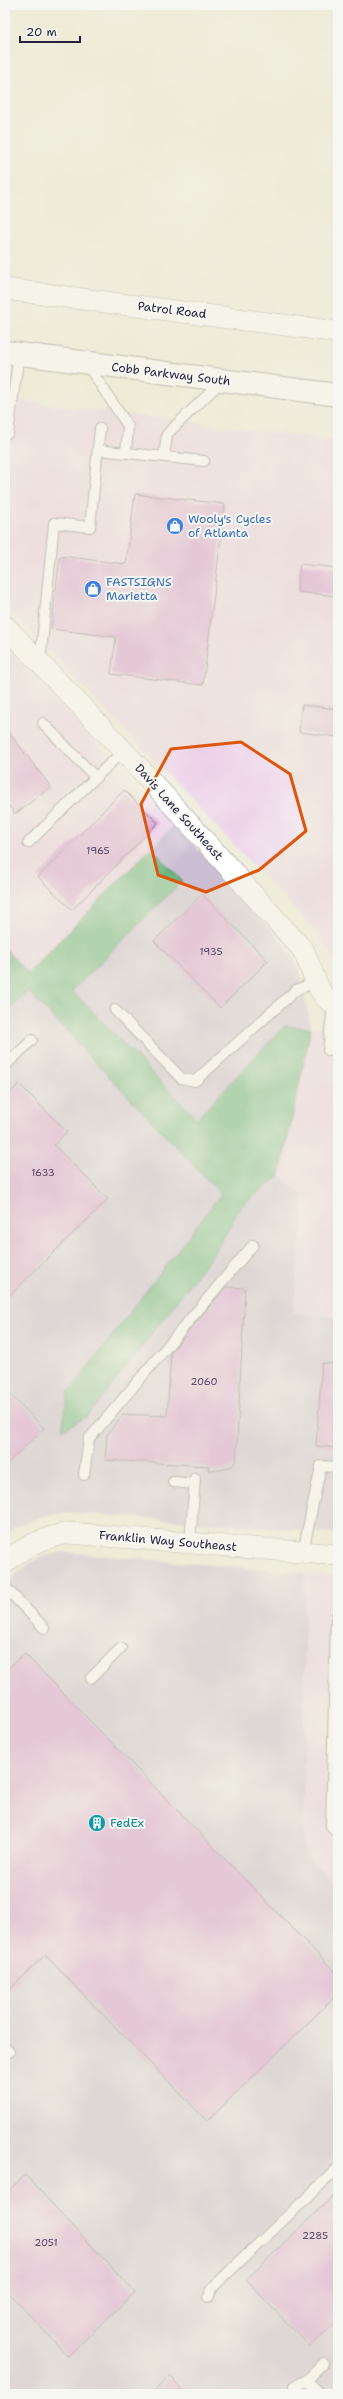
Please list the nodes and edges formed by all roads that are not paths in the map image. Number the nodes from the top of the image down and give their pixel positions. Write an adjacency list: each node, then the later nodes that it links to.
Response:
1 (5, 289): 2 (street, Patrol Road)
2 (338, 332)
3 (12, 353): 4 (main road, Cobb Parkway South); 8 (lane)
4 (86, 363): 5 (main road, Cobb Parkway South); 10 (lane)
5 (223, 380): 6 (main road, Cobb Parkway South); 11 (lane)
6 (338, 395)
7 (100, 428): 9 (lane)
8 (5, 433)
9 (98, 450): 10 (lane); 14 (lane)
10 (126, 453): 11 (lane)
11 (164, 457): 12 (lane)
12 (204, 461)
13 (5, 626): 14 (street, Davis Lane Southeast)
14 (40, 663): 16 (street, Davis Lane Southeast)
15 (43, 723): 17 (lane)
16 (123, 751): 17 (lane); 19 (street, Davis Lane Southeast)
17 (96, 777): 18 (lane)
18 (28, 843)
19 (315, 982): 20 (street, Davis Lane Southeast); 21 (lane)
20 (336, 1005): 23 (lane)
21 (115, 1010)
22 (32, 1040): 24 (lane)
23 (328, 1050)
24 (5, 1066)
25 (253, 1245): 27 (lane)
26 (338, 1467): 30 (lane)
27 (84, 1475)
28 (173, 1482): 29 (lane)
29 (190, 1543): 30 (street, Franklin Way Southeast); 32 (street, Franklin Way Southeast)
30 (303, 1552): 31 (street, Franklin Way Southeast)
31 (338, 1555)
32 (5, 1562)
33 (5, 1588): 35 (lane)
34 (338, 1617): 38 (lane)
35 (44, 1628)
36 (121, 1648): 37 (lane)
37 (91, 1678)
38 (338, 1833)
39 (338, 2168): 40 (lane)
40 (208, 2298)
41 (324, 2363): 42 (lane)
42 (307, 2380): 43 (lane); 44 (lane)
43 (295, 2386)
44 (320, 2394)

